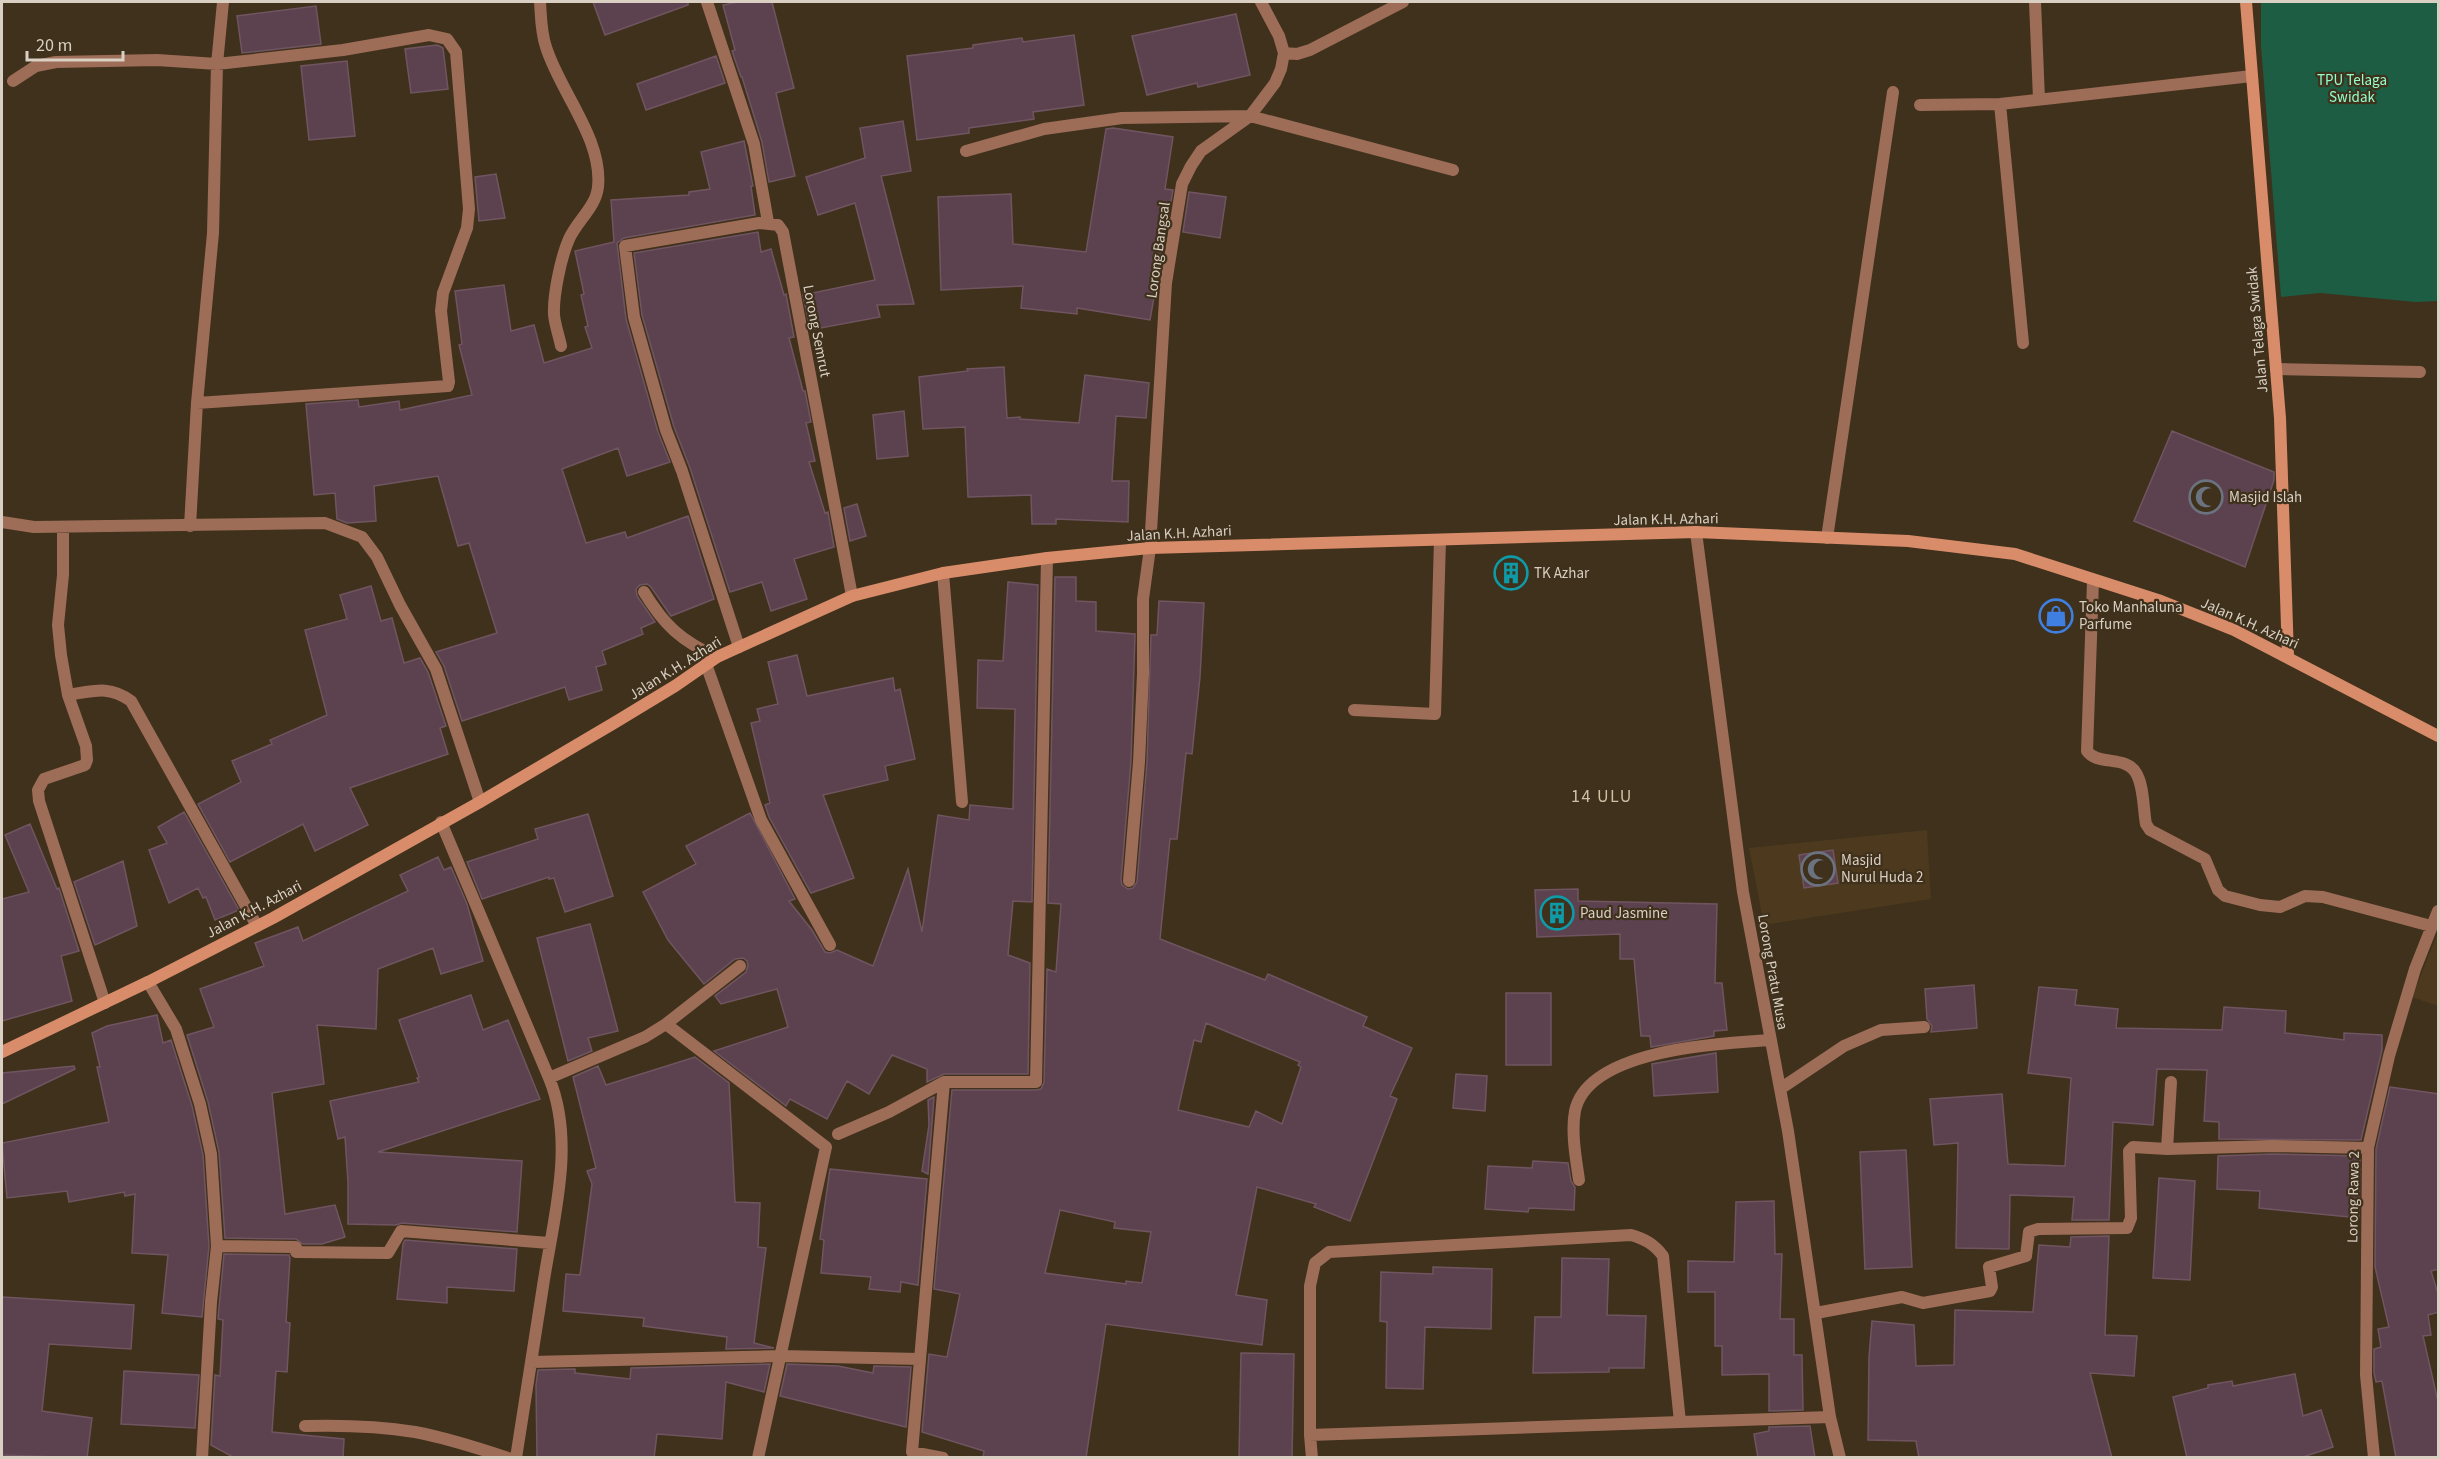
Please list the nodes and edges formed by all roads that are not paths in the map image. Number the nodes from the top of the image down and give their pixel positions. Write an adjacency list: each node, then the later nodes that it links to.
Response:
1 (223, 2): 9 (street)
2 (540, 2): 21 (street)
3 (707, 2): 19 (street)
4 (1261, 2): 8 (street)
5 (1403, 2): 8 (street)
6 (2035, 2): 13 (street)
7 (2246, 2): 10 (street, Jalan Telaga Swidak)
8 (1284, 53): 16 (street, Lorong Bangsal)
9 (217, 64): 11 (street); 24 (street); 24 (street)
10 (2252, 76): 13 (street); 22 (street, Jalan Telaga Swidak)
11 (13, 81)
12 (1893, 92): 29 (street)
13 (2039, 99): 14 (street)
14 (2000, 104): 15 (street); 20 (street)
15 (1920, 105)
16 (1250, 116): 17 (street); 18 (street); 31 (street, Lorong Bangsal)
17 (966, 151)
18 (1454, 170)
19 (768, 222): 36 (street, Lorong Semrut); 37 (street)
20 (2023, 343)
21 (561, 346)
22 (2276, 369): 23 (street); 38 (street, Jalan Telaga Swidak)
23 (2420, 372)
24 (197, 403): 26 (street)
25 (2, 522): 27 (street)
26 (190, 526): 27 (street); 43 (street)
27 (63, 527): 40 (street)
28 (1696, 532): 29 (street, Jalan K.H. Azhari); 30 (street, Jalan K.H. Azhari); 56 (street, Lorong Pratu Musa)
29 (1827, 537): 34 (street, Jalan K.H. Azhari)
30 (1440, 540): 31 (street, Jalan K.H. Azhari); 41 (street)
31 (1150, 548): 32 (street, Jalan K.H. Azhari); 46 (street, Lorong Bangsal)
32 (1047, 558): 33 (street, Jalan K.H. Azhari); 59 (street)
33 (944, 573): 36 (street, Jalan K.H. Azhari); 44 (street)
34 (2093, 581): 38 (street, Jalan K.H. Azhari); 49 (street)
35 (644, 592): 39 (street)
36 (852, 596): 37 (street, Jalan K.H. Azhari)
37 (739, 647): 39 (street, Jalan K.H. Azhari)
38 (2288, 656): 42 (street, Jalan K.H. Azhari)
39 (712, 660): 43 (street, Jalan K.H. Azhari); 50 (street)
40 (68, 695): 48 (street); 53 (street)
41 (1354, 710)
42 (2439, 736)
43 (480, 802): 45 (street, Jalan K.H. Azhari)
44 (962, 802)
45 (441, 822): 48 (street, Jalan K.H. Azhari); 58 (street)
46 (1129, 881)
47 (2439, 911): 49 (street, Lorong Rawa 2)
48 (257, 926): 52 (street, Jalan K.H. Azhari)
49 (2431, 926): 63 (street, Lorong Rawa 2)
50 (830, 945)
51 (740, 966): 54 (street)
52 (148, 982): 53 (street, Jalan K.H. Azhari); 67 (street)
53 (105, 1003): 57 (street, Jalan K.H. Azhari)
54 (666, 1024): 58 (street); 69 (street)
55 (1924, 1027): 61 (street)
56 (1771, 1040): 61 (street, Lorong Pratu Musa); 65 (street)
57 (2, 1052)
58 (549, 1078): 66 (street)
59 (944, 1082): 62 (street); 70 (street)
60 (2172, 1082): 64 (street)
61 (1780, 1089): 68 (street, Lorong Pratu Musa)
62 (838, 1134)
63 (2368, 1148): 64 (street); 84 (street, Lorong Rawa 2)
64 (2167, 1149): 68 (street)
65 (1579, 1180)
66 (549, 1244): 67 (street); 71 (street)
67 (217, 1246): 77 (street)
68 (1816, 1313): 72 (street, Lorong Pratu Musa)
69 (780, 1356): 70 (street); 71 (street); 80 (street)
70 (920, 1359): 76 (street)
71 (531, 1362): 79 (street)
72 (1830, 1417): 73 (street); 83 (street, Lorong Pratu Musa)
73 (1680, 1422): 75 (street); 75 (street)
74 (305, 1426): 78 (street)
75 (1310, 1435): 82 (street)
76 (911, 1455): 81 (street)
77 (202, 1458)
78 (508, 1458)
79 (516, 1458)
80 (758, 1458)
81 (944, 1458)
82 (1312, 1458)
83 (1840, 1458)
84 (2374, 1458)

